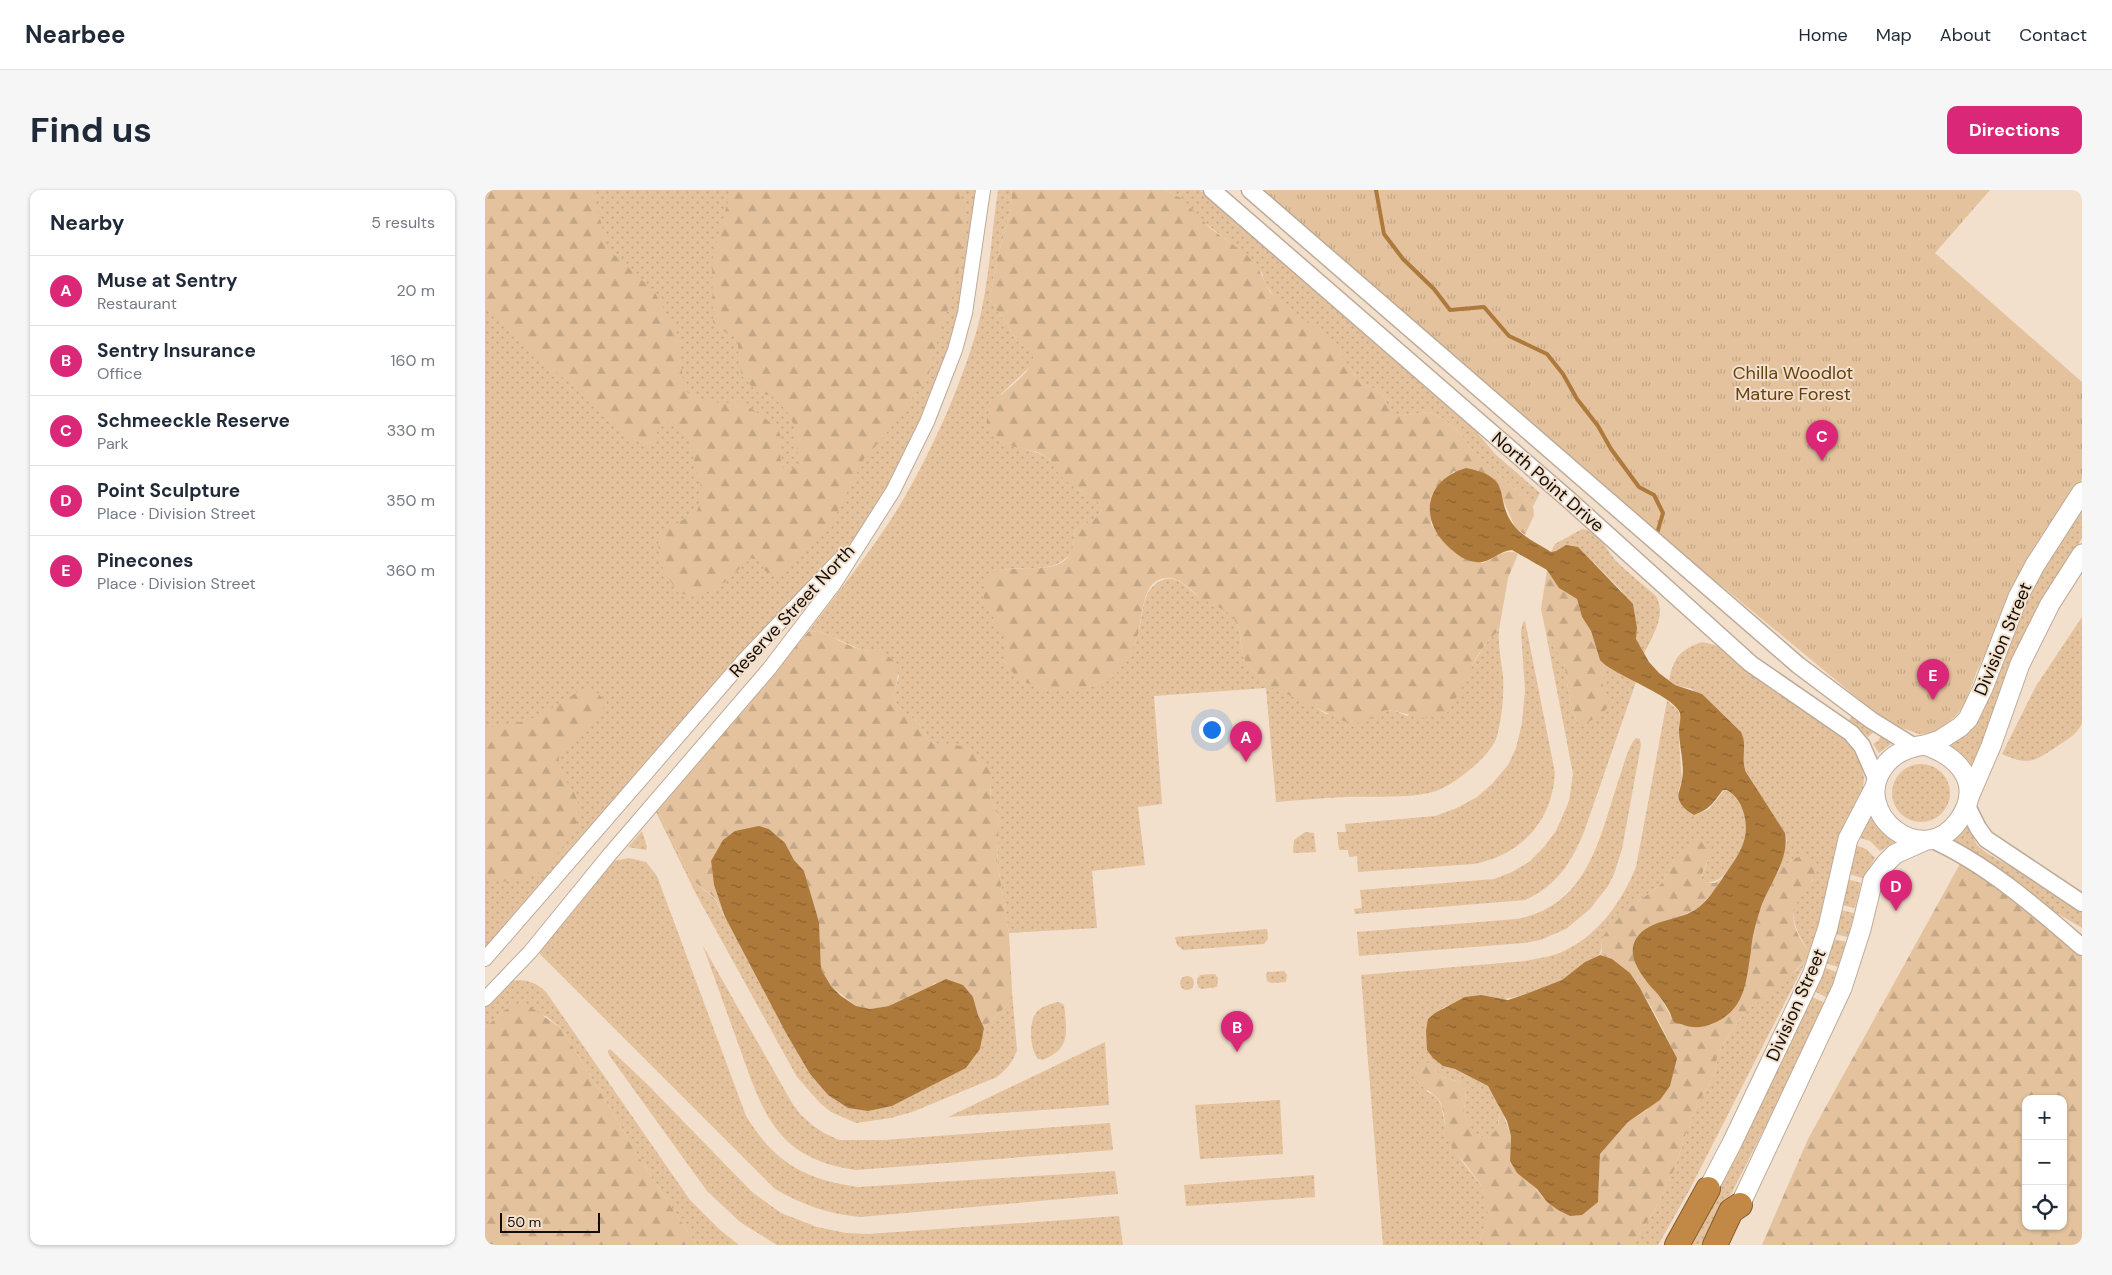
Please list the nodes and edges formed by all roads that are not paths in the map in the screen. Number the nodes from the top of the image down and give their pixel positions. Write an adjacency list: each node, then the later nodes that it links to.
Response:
1 (983, 190): 5 (street)
2 (1212, 190): 8 (street, North Point Drive)
3 (1251, 190): 7 (street, North Point Drive)
4 (2082, 492): 7 (main road, Division Street)
5 (864, 535): 13 (street, Reserve Street North); 14 (street, Reserve Street North)
6 (2082, 554): 9 (main road, Division Street)
7 (1919, 746): 8 (main road); 9 (main road)
8 (1875, 783): 10 (main road); 15 (main road, Division Street)
9 (1968, 801): 10 (main road); 11 (street)
10 (1928, 841): 12 (street); 16 (main road, Division Street)
11 (2082, 903)
12 (2082, 947)
13 (485, 959)
14 (485, 999)
15 (1708, 1188): 17 (highway)
16 (1739, 1205): 18 (highway); 19 (highway)
17 (1677, 1245)
18 (1715, 1245)
19 (1727, 1245)

